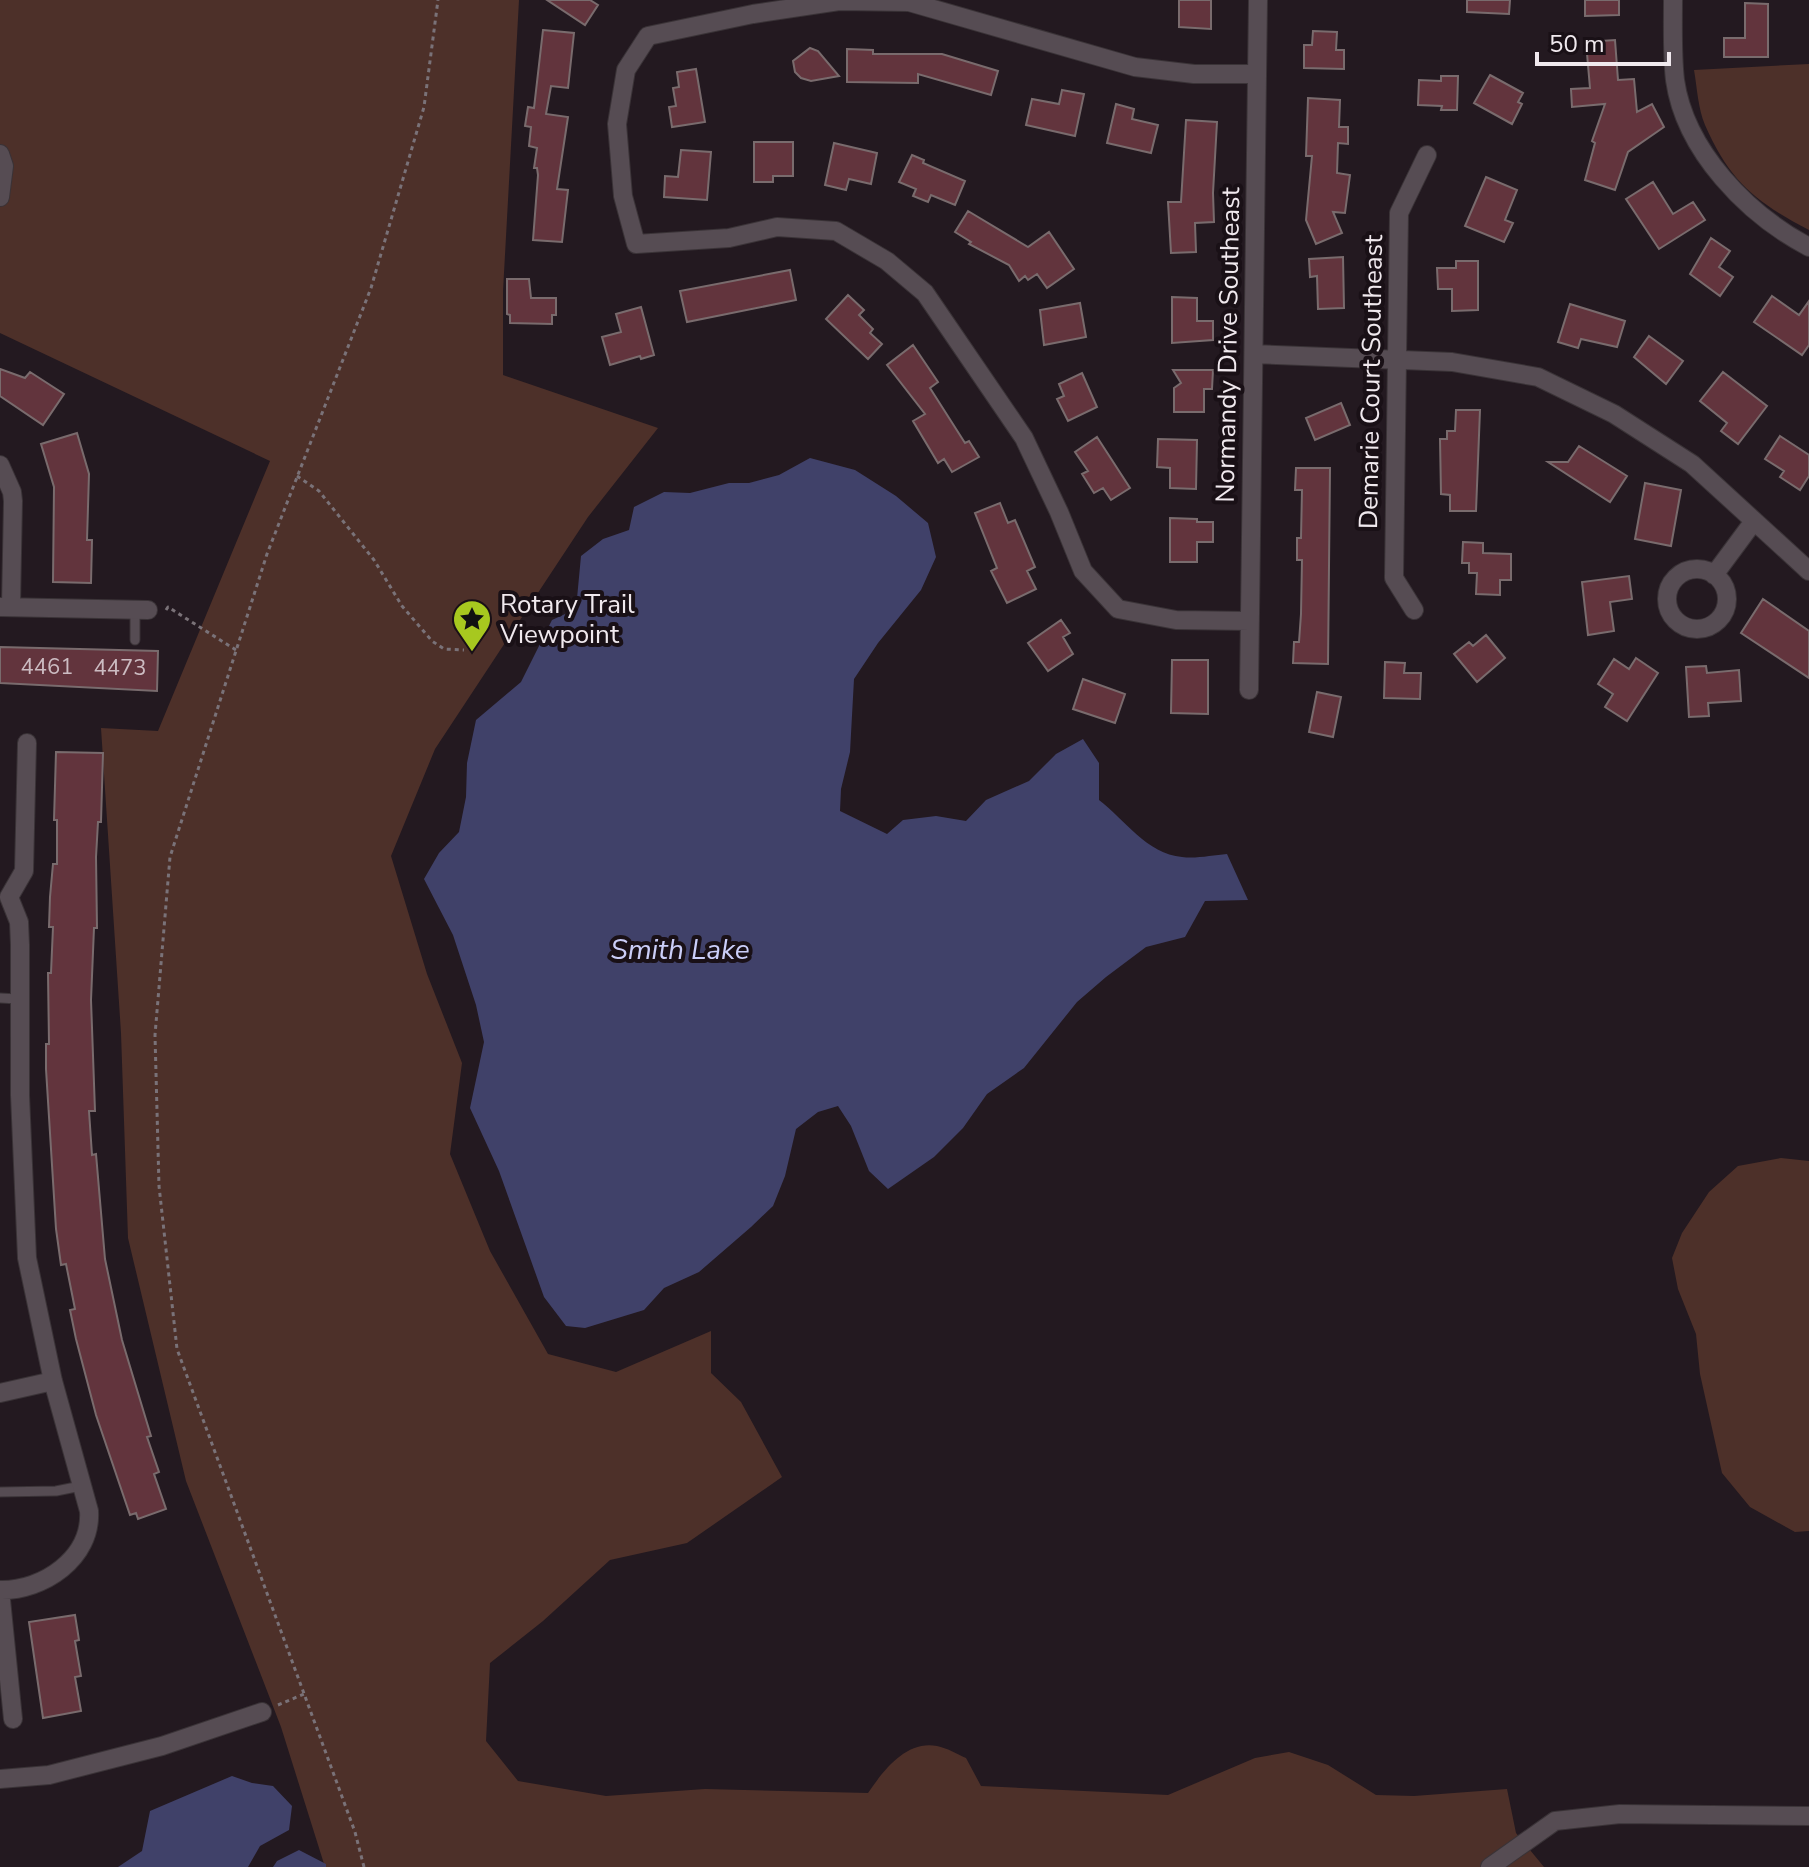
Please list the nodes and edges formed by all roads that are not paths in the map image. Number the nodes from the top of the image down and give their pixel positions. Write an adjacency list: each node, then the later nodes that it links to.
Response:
1 (1258, 0): 3 (street, Normandy Drive Southeast)
2 (1673, 0): 7 (street)
3 (1257, 74): 8 (street, Normandy Drive Southeast); 17 (street)
4 (0, 154): 6 (street)
5 (1427, 155): 9 (street, Demarie Court Southeast)
6 (0, 197)
7 (1809, 247)
8 (1254, 354): 9 (street); 17 (street, Normandy Drive Southeast)
9 (1397, 360): 11 (street); 16 (street, Demarie Court Southeast)
10 (0, 465): 14 (street)
11 (1754, 521): 12 (street); 13 (street)
12 (1809, 571)
13 (1714, 575)
14 (5, 606): 15 (street)
15 (142, 610): 18 (lane)
16 (1414, 610)
17 (1250, 621): 19 (street, Normandy Drive Southeast)
18 (135, 640)
19 (1249, 690)
20 (27, 743): 21 (street)
21 (4, 897): 22 (street)
22 (9, 998): 24 (street)
23 (0, 1094): 24 (street)
24 (20, 1095): 25 (street)
25 (53, 1381): 26 (street); 27 (street)
26 (0, 1393)
27 (81, 1486): 28 (lane); 29 (street)
28 (0, 1492)
29 (0, 1590): 31 (street)
30 (262, 1712): 32 (street)
31 (13, 1719)
32 (0, 1779)
33 (1809, 1816): 34 (street)
34 (1490, 1867)

